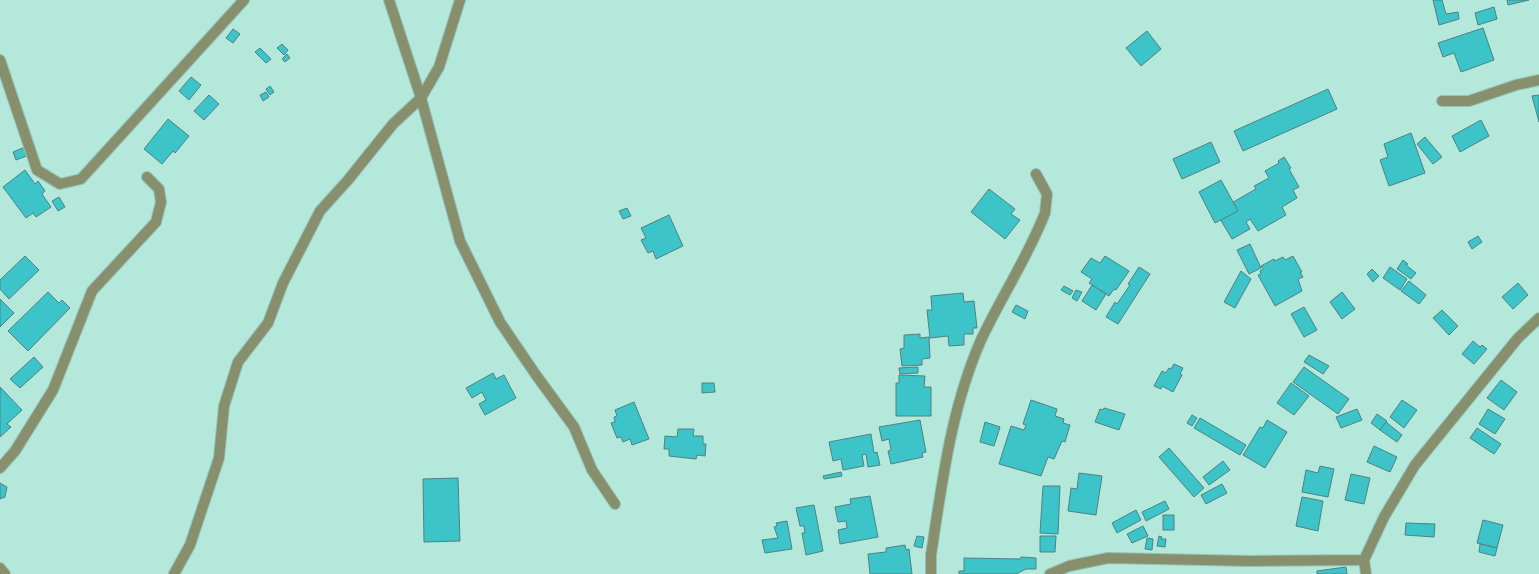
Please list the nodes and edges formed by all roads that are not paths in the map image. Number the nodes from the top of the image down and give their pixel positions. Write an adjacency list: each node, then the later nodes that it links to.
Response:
1 (244, 0): 4 (street)
2 (389, 0): 6 (street)
3 (460, 0): 6 (street)
4 (0, 60)
5 (1539, 80): 7 (street)
6 (421, 98): 12 (street); 16 (street)
7 (1442, 101)
8 (1036, 174): 17 (street)
9 (148, 177): 11 (street)
10 (1539, 318): 13 (street)
11 (0, 468)
12 (616, 504)
13 (1364, 560): 18 (street); 19 (street)
14 (0, 568): 15 (street)
15 (5, 574)
16 (174, 574)
17 (931, 574)
18 (1050, 574)
19 (1366, 574)

